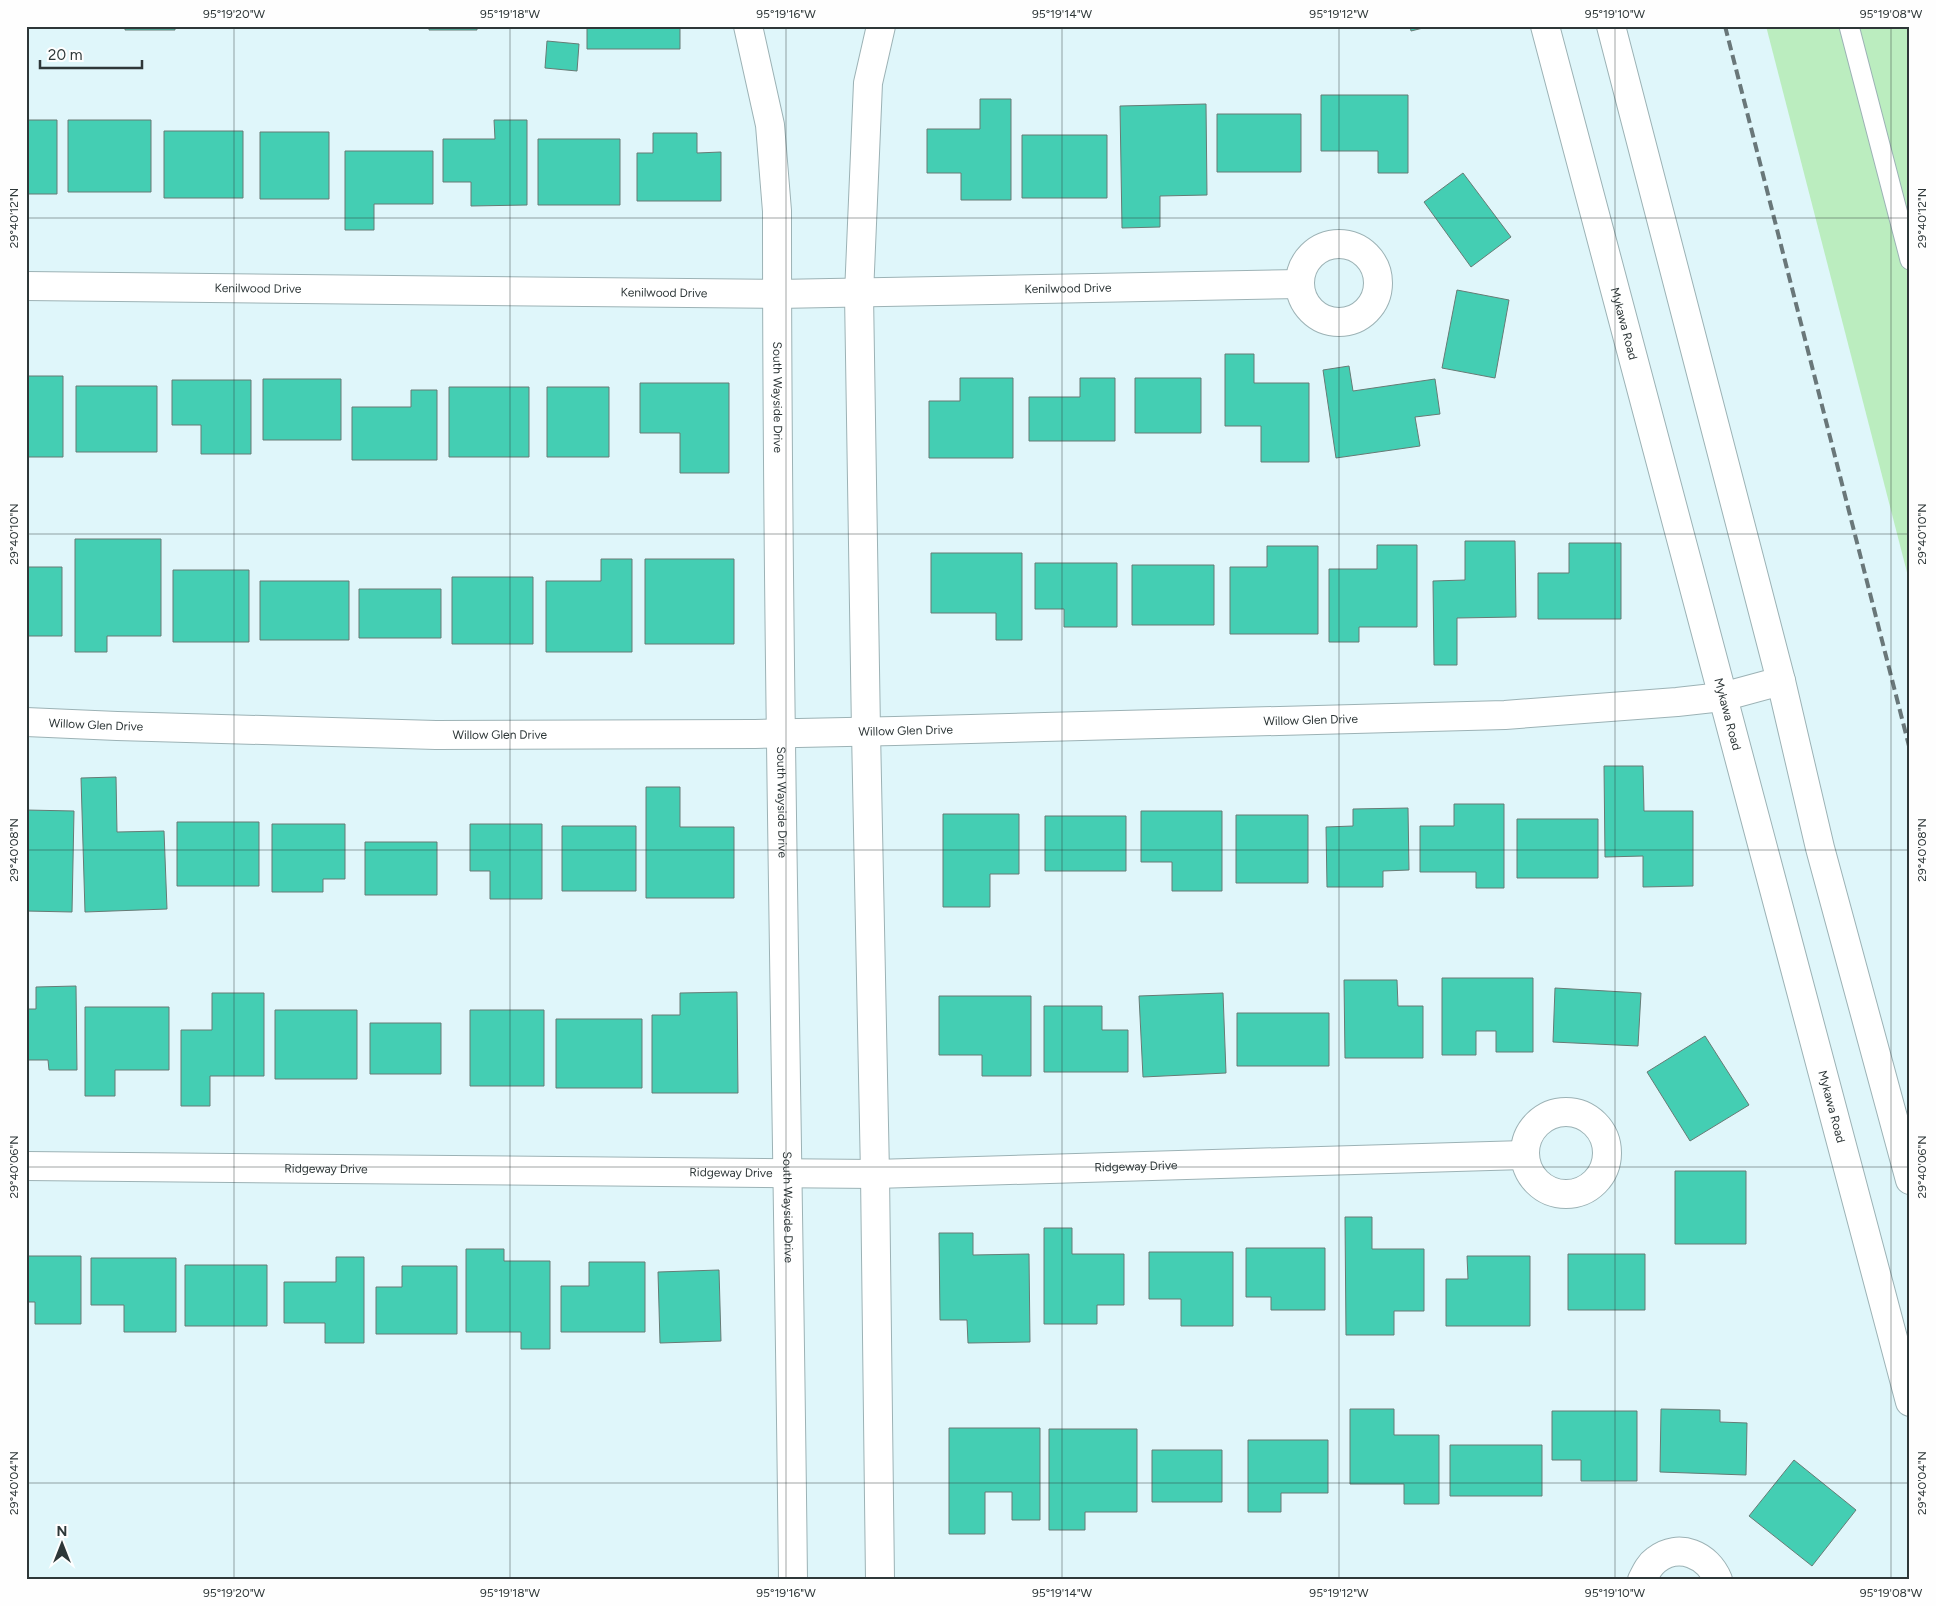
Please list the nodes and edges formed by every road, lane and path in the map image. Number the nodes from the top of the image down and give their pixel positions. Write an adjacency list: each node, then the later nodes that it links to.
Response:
1 (748, 26): 9 (street, South Wayside Drive)
2 (881, 26): 10 (street)
3 (1545, 26): 12 (street, Mykawa Road)
4 (1610, 26): 11 (street)
5 (1849, 26): 6 (lane)
6 (1910, 260)
7 (1300, 284): 10 (street, Kenilwood Drive)
8 (26, 286): 9 (street, Kenilwood Drive)
9 (778, 294): 10 (street, Kenilwood Drive); 15 (street, South Wayside Drive)
10 (860, 294): 14 (street)
11 (1781, 681): 12 (street, Willow Glen Drive); 20 (street)
12 (1722, 697): 14 (street, Willow Glen Drive); 21 (street, Mykawa Road)
13 (26, 722): 15 (street, Willow Glen Drive)
14 (866, 732): 15 (street, Willow Glen Drive); 19 (street)
15 (782, 733): 18 (street, South Wayside Drive)
16 (1524, 1155): 19 (street, Ridgeway Drive)
17 (26, 1166): 18 (street, Ridgeway Drive)
18 (789, 1174): 19 (street, Ridgeway Drive); 22 (street, South Wayside Drive)
19 (875, 1174): 23 (street)
20 (1910, 1180)
21 (1910, 1402)
22 (793, 1580)
23 (880, 1580)
24 (1642, 1580): 25 (street)
25 (1718, 1580)

